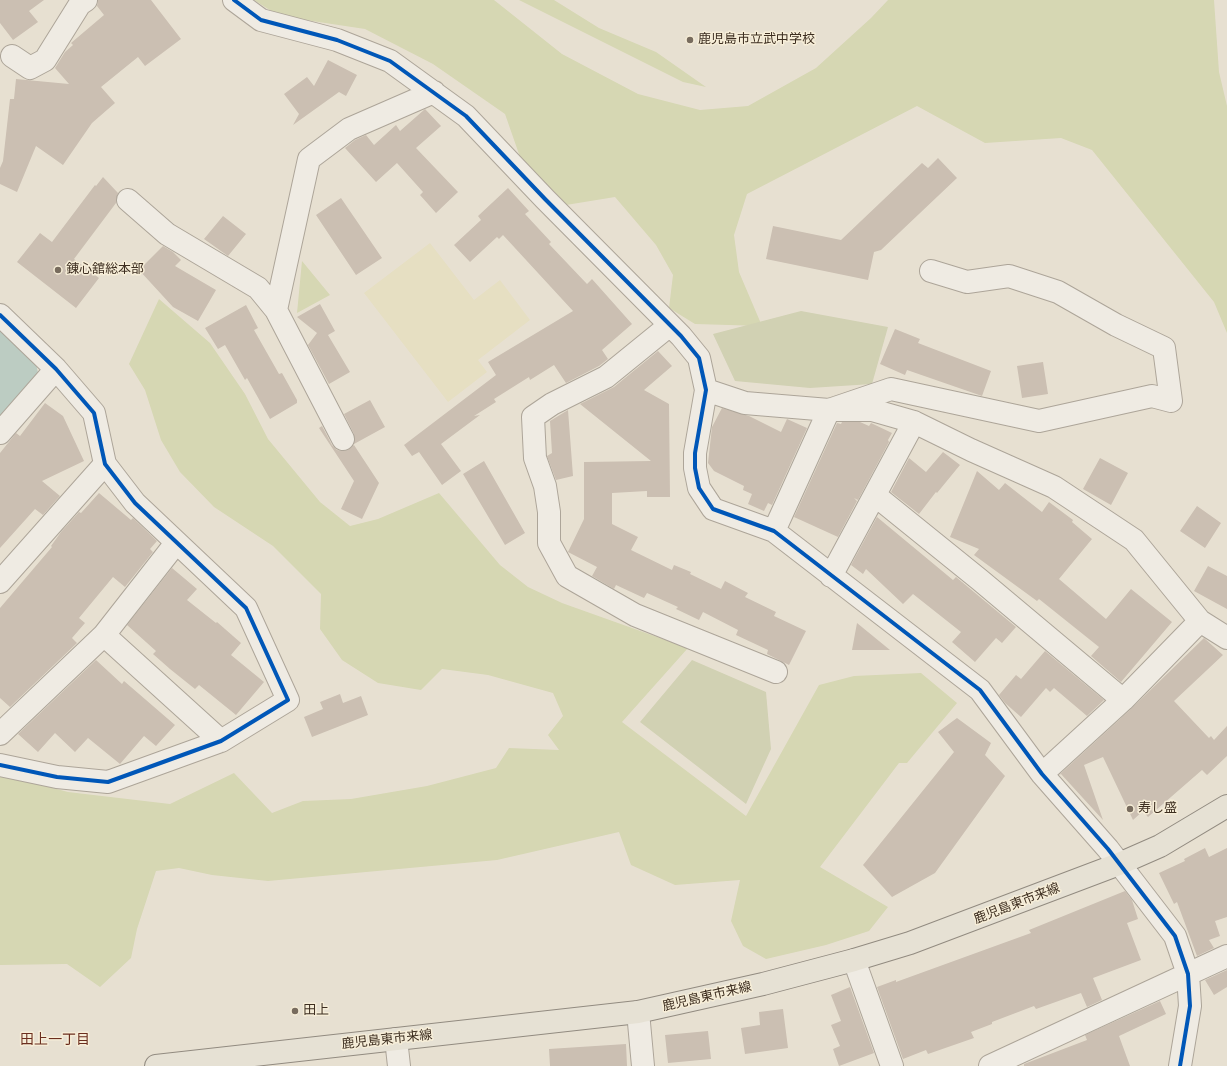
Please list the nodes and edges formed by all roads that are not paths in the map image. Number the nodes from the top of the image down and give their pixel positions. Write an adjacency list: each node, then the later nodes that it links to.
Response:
1 (86, 0): 3 (street)
2 (234, 0): 4 (street)
3 (12, 56)
4 (434, 92): 7 (street); 9 (street)
5 (128, 200): 7 (street)
6 (931, 271): 12 (street)
7 (276, 310): 15 (street)
8 (0, 315): 10 (street)
9 (670, 325): 11 (street); 25 (street)
10 (56, 369): 14 (street); 16 (street)
11 (706, 390): 12 (street); 18 (street)
12 (829, 410): 13 (street); 18 (street)
13 (914, 422): 17 (street); 22 (street)
14 (0, 433)
15 (343, 439)
16 (105, 464): 19 (street); 21 (street)
17 (876, 496): 20 (street); 26 (street)
18 (774, 531): 20 (street)
19 (176, 543): 23 (street); 28 (street)
20 (831, 576): 30 (street)
21 (0, 582)
22 (1200, 621): 24 (street); 26 (street)
23 (104, 635): 27 (street); 28 (street)
24 (1227, 638)
25 (776, 672)
26 (1123, 700): 30 (street)
27 (0, 734)
28 (221, 741): 29 (street)
29 (0, 765)
30 (1042, 774): 32 (street)
31 (1227, 806): 32 (main road, 鹿児島東市来線)
32 (1119, 864): 34 (main road, 鹿児島東市来線); 35 (street)
33 (1227, 956): 35 (street)
34 (854, 960): 36 (main road, 鹿児島東市来線); 41 (street)
35 (1188, 974): 42 (street); 43 (street)
36 (638, 1012): 37 (main road, 鹿児島東市来線); 40 (street)
37 (396, 1039): 38 (main road, 鹿児島東市来線); 39 (street)
38 (159, 1066)
39 (399, 1066)
40 (642, 1066)
41 (892, 1066)
42 (990, 1066)
43 (1180, 1066)

